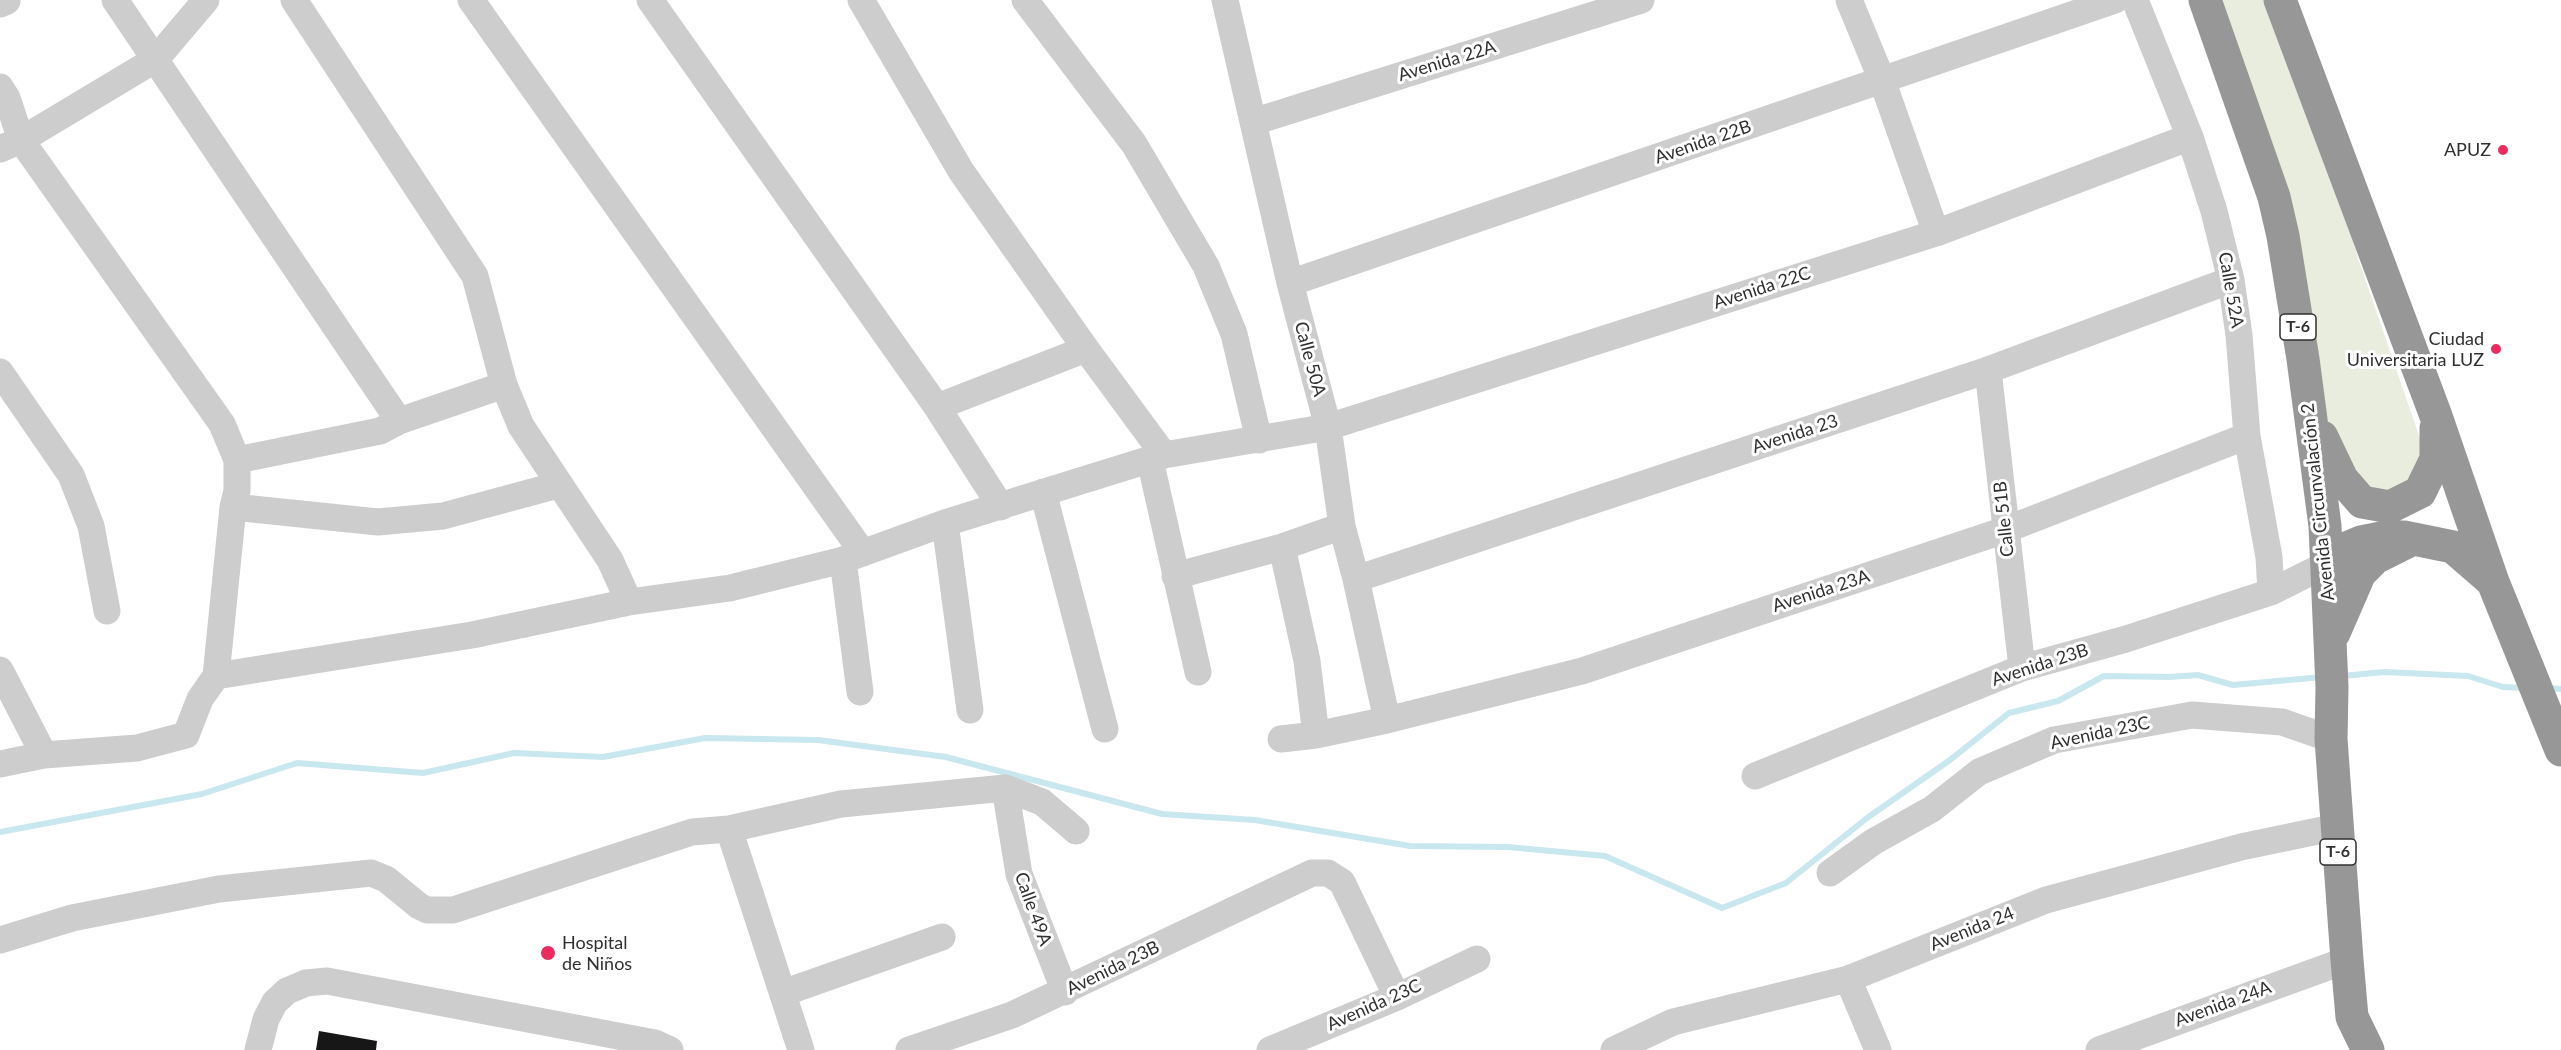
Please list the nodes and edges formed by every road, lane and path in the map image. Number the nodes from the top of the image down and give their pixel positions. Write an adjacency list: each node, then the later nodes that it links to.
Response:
1 (116, 0): 15 (street)
2 (206, 0): 15 (street)
3 (294, 0): 27 (street)
4 (471, 0): 46 (street)
5 (651, 0): 28 (street)
6 (861, 0): 24 (street)
7 (1025, 0): 34 (street)
8 (1225, 0): 18 (street, Calle 50A)
9 (1641, 0): 18 (street, Avenida 22A)
10 (1849, 0): 16 (street)
11 (2115, 0): 16 (street, Avenida 22B)
12 (2135, 0): 19 (street, Calle 52A)
13 (2205, 0): 29 (highway, Avenida Circunvalación 2 / T-6)
14 (2280, 0): 30 (highway, T-6)
15 (156, 59): 20 (street); 31 (street)
16 (1882, 80): 21 (street); 23 (street, Avenida 22B)
17 (0, 87): 20 (street)
18 (1253, 122): 23 (street, Calle 50A)
19 (2190, 137): 21 (street, Avenida 22C); 22 (street, Calle 52A)
20 (11, 144): 36 (street)
21 (1936, 233): 32 (street, Avenida 22C)
22 (2231, 280): 25 (street, Avenida 23); 33 (street, Calle 52A)
23 (1290, 283): 32 (street, Calle 50A)
24 (1086, 349): 28 (street); 35 (street)
25 (1988, 370): 43 (street, Calle 51B); 49 (street, Avenida 23)
26 (0, 372): 53 (street)
27 (504, 385): 31 (street); 37 (street)
28 (937, 407): 40 (street)
29 (2310, 411): 30 (highway, T-6); 47 (highway, Avenida Circunvalación 2 / T-6)
30 (2436, 416): 50 (highway, T-6)
31 (399, 421): 36 (street)
32 (1328, 427): 34 (street, Avenida 22C); 42 (street, Calle 50A)
33 (2247, 436): 43 (street, Avenida 23A); 51 (street, Calle 52A)
34 (1259, 440): 35 (street, Avenida 22C)
35 (1157, 457): 38 (street, Avenida 22C); 48 (street)
36 (237, 460): 39 (street)
37 (558, 485): 39 (street); 52 (street)
38 (1043, 492): 40 (street, Avenida 22C); 62 (street)
39 (233, 507): 58 (street)
40 (1001, 507): 41 (street, Avenida 22C)
41 (945, 524): 46 (street, Avenida 22C); 60 (street)
42 (1342, 526): 45 (street); 49 (street, Calle 50A)
43 (2005, 530): 55 (street, Calle 51B); 61 (street, Avenida 23A)
44 (2421, 540): 47 (highway, T-6); 50 (highway, T-6); 54 (highway)
45 (1282, 547): 48 (street); 63 (street)
46 (853, 556): 52 (street, Avenida 22C); 59 (street)
47 (2327, 564): 51 (street, Avenida 23B); 54 (highway, Avenida Circunvalación 2 / T-6)
48 (1175, 576): 57 (street)
49 (1356, 579): 61 (street, Calle 50A)
50 (2493, 582): 66 (highway, T-6)
51 (2271, 592): 55 (street, Avenida 23B)
52 (629, 602): 58 (street, Avenida 22C)
53 (107, 611)
54 (2331, 665): 65 (highway, Avenida Circunvalación 2 / T-6)
55 (2022, 668): 69 (street, Avenida 23B)
56 (0, 670): 67 (street)
57 (1198, 672)
58 (216, 676): 67 (street)
59 (860, 692)
60 (970, 710)
61 (1387, 720): 63 (street, Avenida 23A)
62 (1105, 729)
63 (1316, 735): 64 (street, Avenida 23A)
64 (1281, 739)
65 (2331, 739): 71 (highway, Avenida Circunvalación 2 / T-6); 74 (street, Avenida 23C)
66 (2561, 750)
67 (44, 755): 68 (street)
68 (0, 764)
69 (1755, 776)
70 (1005, 788): 72 (street); 73 (street); 80 (street, Calle 49A)
71 (2337, 827): 78 (highway, Avenida Circunvalación 2 / T-6); 79 (street, Avenida 24)
72 (729, 829): 76 (street); 81 (street)
73 (1076, 831)
74 (1830, 873)
75 (942, 937): 81 (street)
76 (0, 940)
77 (1477, 959): 82 (street, Avenida 23C)
78 (2347, 960): 83 (highway, Avenida Circunvalación 2 / T-6); 91 (street, Avenida 24A)
79 (1848, 979): 89 (street, Avenida 24); 90 (street)
80 (1065, 992): 82 (street, Avenida 23B); 87 (street, Avenida 23B)
81 (783, 993): 86 (street)
82 (1397, 997): 88 (street, Avenida 23C)
83 (2352, 1017): 92 (street); 93 (highway, Avenida Circunvalación 2 / T-6)
84 (258, 1050): 85 (street)
85 (670, 1050)
86 (801, 1050)
87 (909, 1050)
88 (1270, 1050)
89 (1614, 1050)
90 (1878, 1050)
91 (2099, 1050)
92 (2351, 1050)
93 (2368, 1050)

